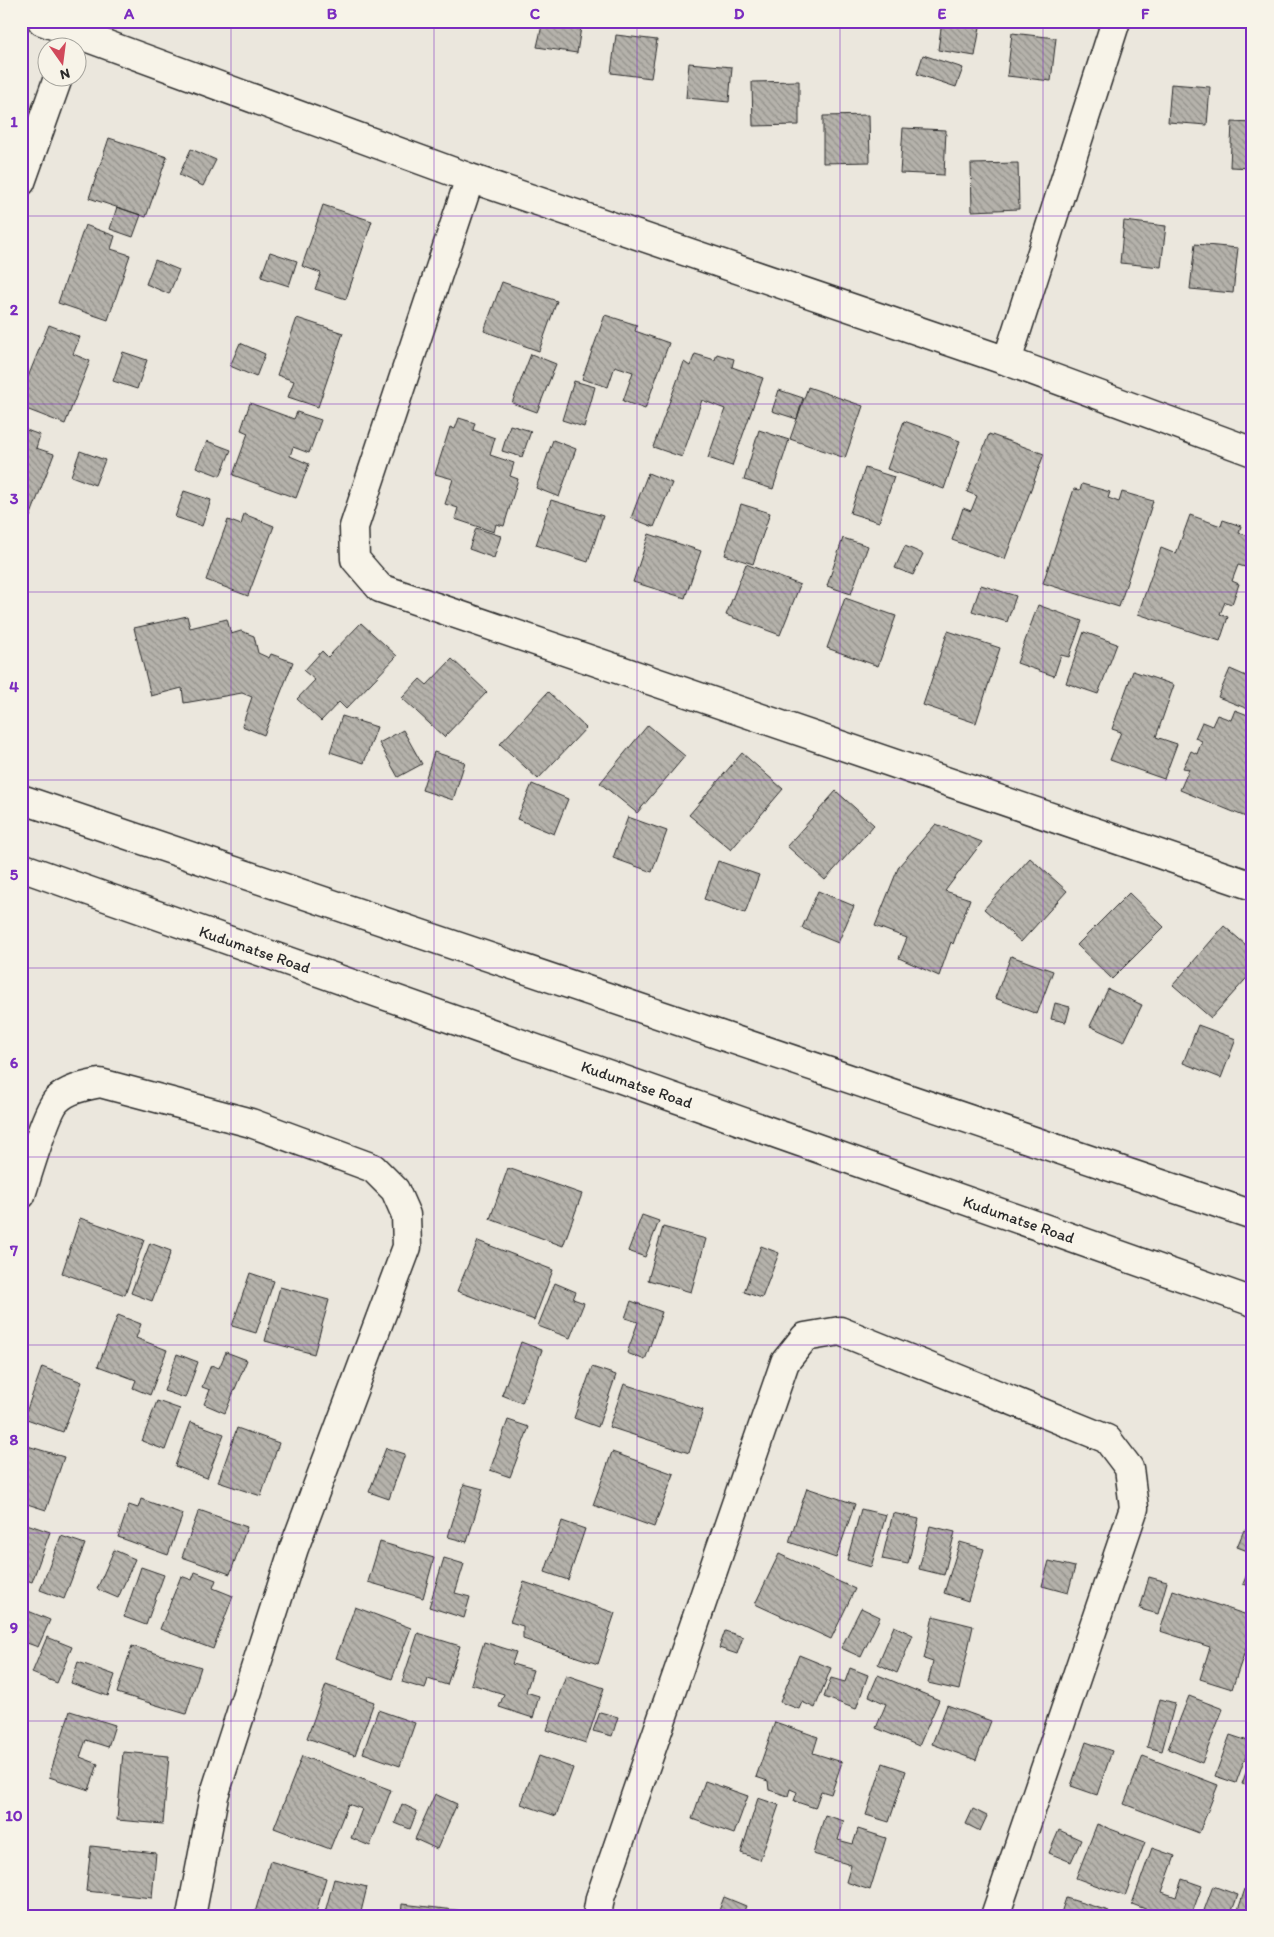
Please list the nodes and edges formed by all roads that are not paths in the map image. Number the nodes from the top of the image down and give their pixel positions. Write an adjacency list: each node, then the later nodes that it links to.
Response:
1 (42, 21): 3 (street)
2 (1116, 21): 8 (street)
3 (68, 38)
4 (88, 46): 6 (street)
5 (54, 88): 7 (street)
6 (470, 178): 8 (street); 12 (street)
7 (21, 182)
8 (1007, 362): 9 (street)
9 (1253, 452)
10 (21, 798): 14 (street)
11 (21, 867): 15 (street, Kudumatse Road)
12 (1253, 886)
13 (21, 1195): 16 (street)
14 (1253, 1215)
15 (1253, 1302)
16 (191, 1916)
17 (597, 1916): 18 (street)
18 (995, 1916)

